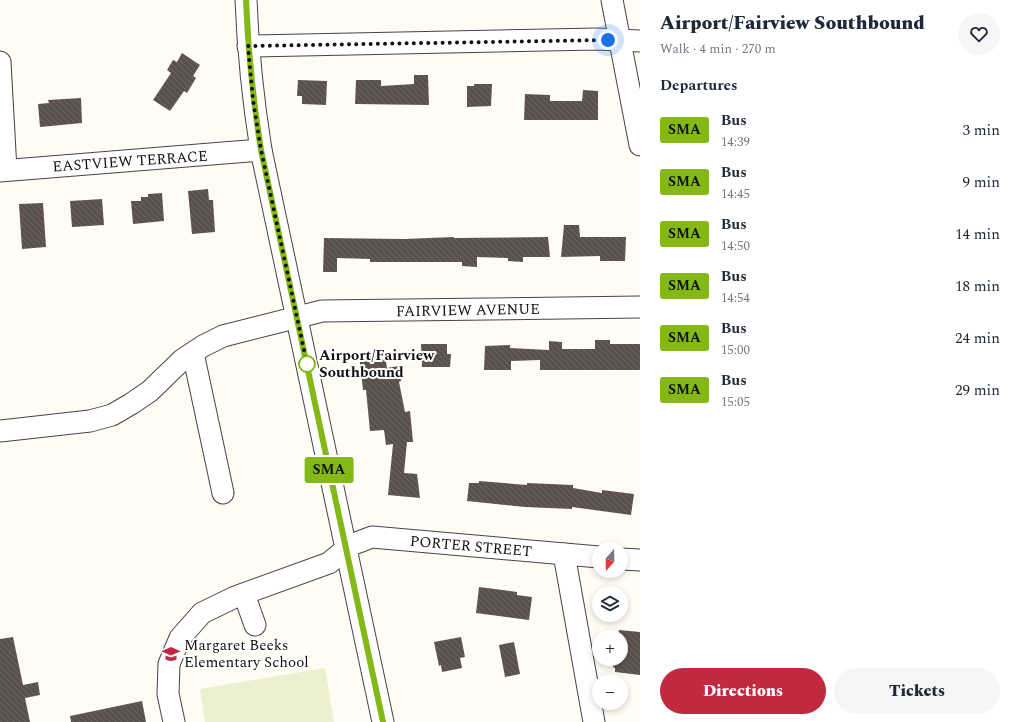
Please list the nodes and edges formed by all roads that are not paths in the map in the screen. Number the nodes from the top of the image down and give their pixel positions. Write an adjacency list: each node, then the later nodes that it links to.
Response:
1 (246, 0): 5 (street)
2 (612, 0): 4 (street)
3 (640, 40): 4 (street)
4 (620, 41): 5 (street); 7 (street)
5 (248, 46): 8 (street)
6 (0, 62): 9 (street)
7 (640, 145)
8 (261, 150): 9 (street, EASTVIEW TERRACE); 11 (street)
9 (3, 170)
10 (640, 307): 11 (street, FAIRVIEW AVENUE)
11 (297, 317): 12 (street, FAIRVIEW AVENUE); 15 (street)
12 (192, 353): 13 (street, FAIRVIEW AVENUE); 14 (street)
13 (0, 431)
14 (223, 493)
15 (346, 550): 16 (street, PORTER STREET); 20 (street, PORTER STREET); 23 (street)
16 (564, 554): 17 (street, PORTER STREET); 24 (street)
17 (592, 556)
18 (628, 559): 19 (street)
19 (640, 560)
20 (244, 594): 21 (street); 22 (street, PORTER STREET)
21 (256, 625)
22 (174, 722)
23 (383, 722)
24 (594, 722)

